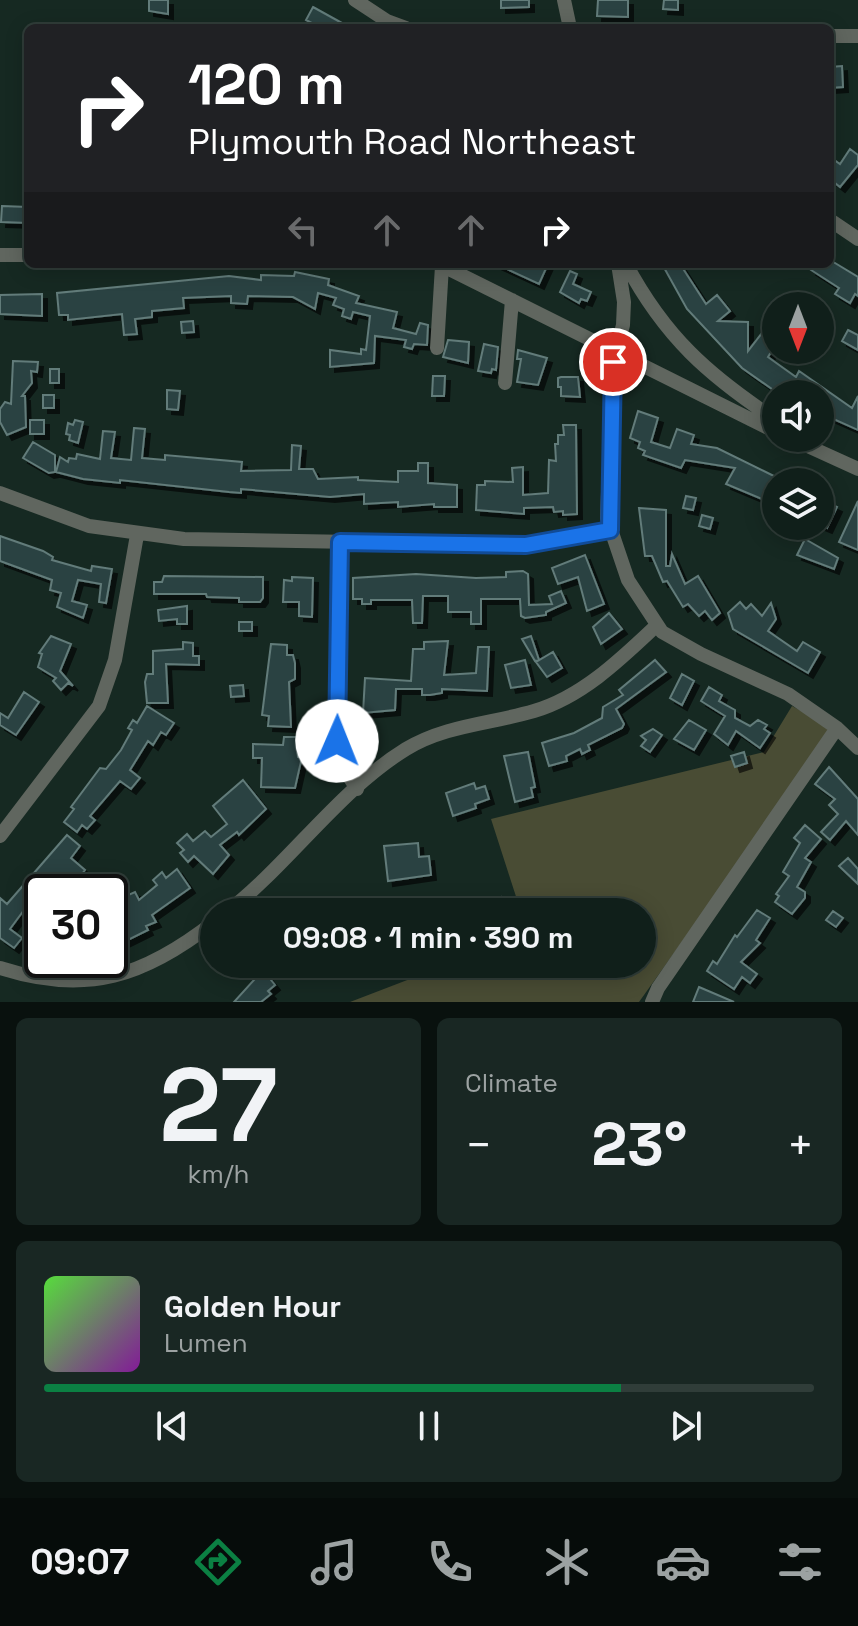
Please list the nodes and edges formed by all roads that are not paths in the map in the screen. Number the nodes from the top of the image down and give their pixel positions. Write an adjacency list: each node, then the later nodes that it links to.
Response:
1 (355, 0): 3 (street)
2 (564, 0): 4 (street)
3 (395, 24)
4 (569, 24)
5 (834, 36): 6 (street)
6 (858, 36)
7 (834, 223): 8 (street)
8 (858, 239)
9 (0, 255): 10 (street)
10 (24, 255)
11 (448, 268): 16 (street)
12 (450, 268): 15 (street)
13 (619, 268): 17 (street)
14 (629, 268): 19 (street)
15 (512, 300): 17 (street); 18 (street)
16 (437, 348)
17 (618, 350): 20 (street); 24 (street)
18 (505, 383)
19 (762, 410)
20 (762, 425)
21 (823, 452): 22 (street)
22 (858, 469)
23 (0, 493): 25 (street)
24 (610, 530): 26 (street); 27 (street)
25 (137, 535): 26 (street); 31 (street)
26 (340, 542): 30 (street)
27 (657, 625): 28 (street); 30 (street)
28 (837, 728): 29 (street); 35 (street)
29 (858, 748)
30 (357, 789): 32 (street)
31 (0, 836)
32 (242, 898)
33 (200, 932): 34 (street)
34 (0, 968)
35 (652, 1002)

